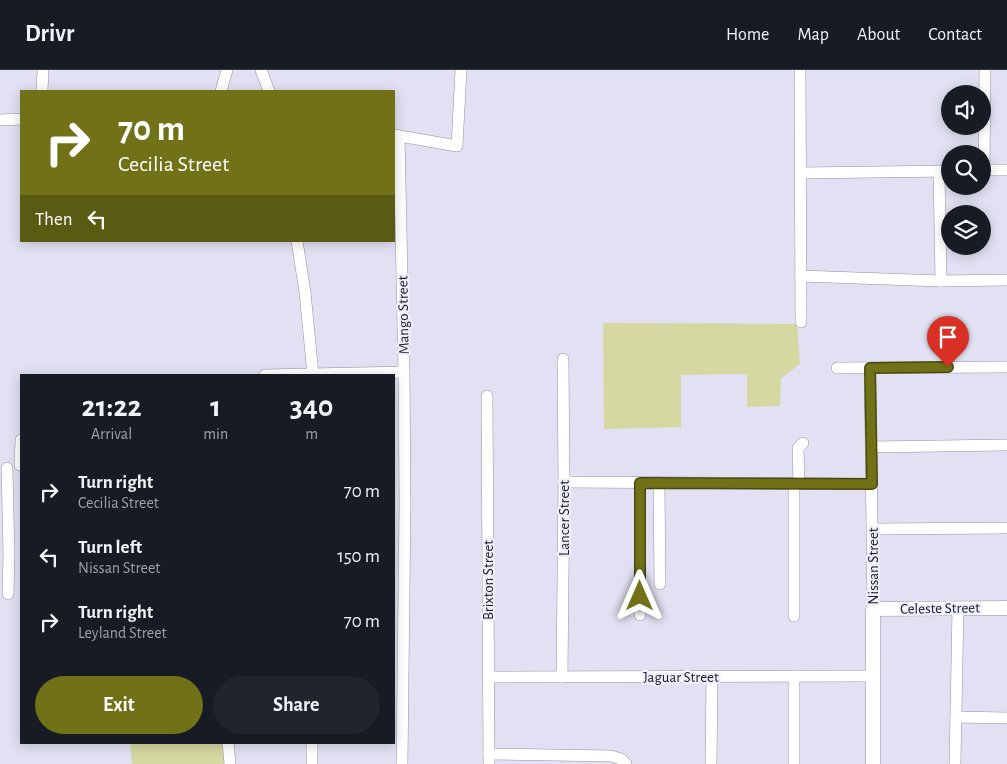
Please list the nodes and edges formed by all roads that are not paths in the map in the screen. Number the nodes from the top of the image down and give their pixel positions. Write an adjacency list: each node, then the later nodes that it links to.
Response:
1 (43, 70): 7 (street)
2 (227, 70): 8 (street)
3 (261, 70): 9 (street)
4 (461, 70): 12 (street)
5 (800, 70): 17 (street)
6 (985, 70): 13 (street)
7 (42, 90)
8 (222, 90)
9 (269, 90)
10 (20, 119): 11 (street)
11 (0, 120)
12 (396, 136): 28 (street, Mango Street)
13 (984, 145)
14 (991, 170): 15 (street)
15 (1007, 170)
16 (941, 171): 17 (street)
17 (800, 173): 20 (street)
18 (944, 195): 22 (street)
19 (297, 242): 29 (street)
20 (801, 276): 22 (street); 23 (street)
21 (1007, 280): 22 (street)
22 (941, 281)
23 (801, 322)
24 (563, 359): 36 (street, Lancer Street)
25 (1007, 367): 27 (street)
26 (837, 368): 27 (street)
27 (870, 368): 33 (street, Nissan Street)
28 (404, 372): 29 (street); 62 (street, Mango Street)
29 (313, 374)
30 (487, 396): 53 (street, Brixton Street)
31 (803, 443): 39 (street)
32 (1007, 446): 33 (street)
33 (872, 447): 40 (street, Nissan Street)
34 (20, 465): 35 (street)
35 (3, 468): 44 (street)
36 (564, 482): 38 (street); 54 (street, Lancer Street)
37 (659, 482): 38 (street); 39 (street); 43 (street)
38 (640, 483): 48 (street)
39 (797, 484): 40 (street); 49 (street)
40 (872, 484): 42 (street, Nissan Street)
41 (1007, 528): 42 (street)
42 (873, 529): 47 (street, Nissan Street)
43 (660, 584)
44 (8, 594)
45 (958, 608): 46 (street, Celeste Street); 47 (street, Celeste Street); 55 (street)
46 (1007, 608)
47 (873, 609): 52 (street, Nissan Street)
48 (640, 615)
49 (794, 616)
50 (712, 676): 51 (street, Jaguar Street); 54 (street, Jaguar Street); 64 (street)
51 (794, 676): 52 (street, Jaguar Street); 65 (street)
52 (873, 676): 66 (street, Nissan Street)
53 (489, 677): 54 (street, Jaguar Street); 59 (street, Brixton Street)
54 (562, 677)
55 (956, 717): 56 (street); 67 (street)
56 (1007, 718)
57 (228, 744): 60 (street)
58 (312, 744): 61 (street)
59 (489, 759): 63 (street)
60 (230, 764)
61 (312, 764)
62 (402, 764)
63 (626, 764)
64 (711, 764)
65 (794, 764)
66 (873, 764)
67 (955, 764)

